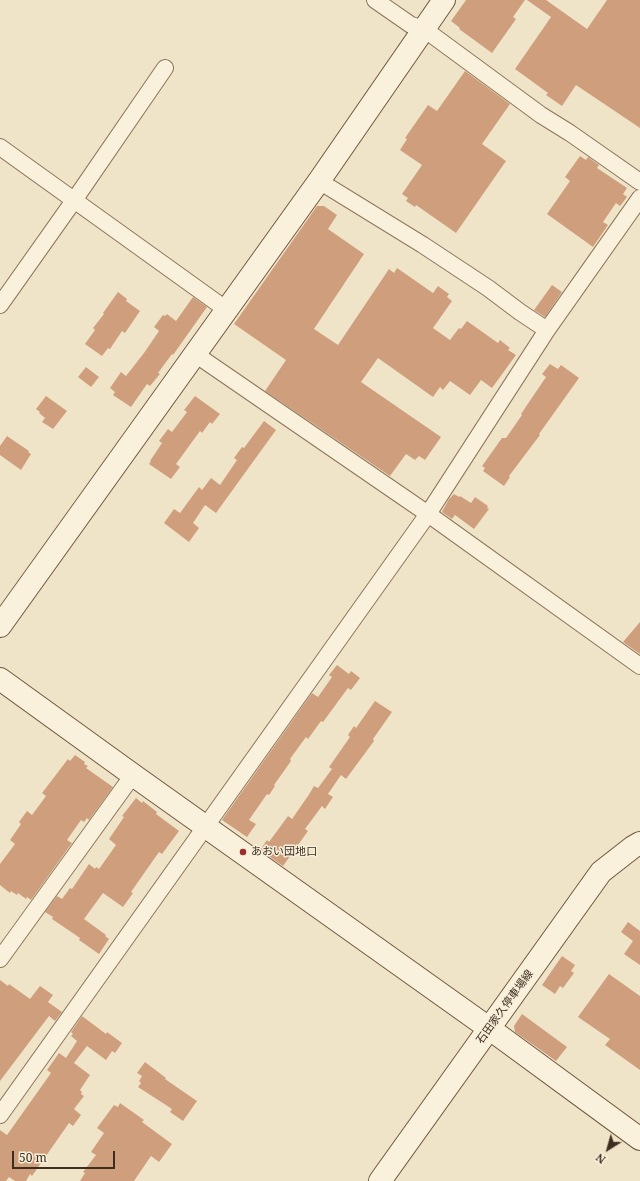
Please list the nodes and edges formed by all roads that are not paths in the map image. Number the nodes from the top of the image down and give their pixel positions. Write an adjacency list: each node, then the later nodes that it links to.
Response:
1 (376, 0): 3 (street)
2 (444, 0): 3 (street)
3 (424, 29): 6 (street); 7 (street)
4 (164, 68): 9 (street)
5 (0, 147): 9 (street)
6 (319, 181): 11 (street); 12 (street)
7 (640, 182)
8 (640, 198): 12 (street)
9 (75, 200): 10 (street); 11 (street)
10 (0, 305)
11 (227, 310): 13 (street)
12 (547, 330): 14 (street)
13 (195, 354): 14 (street); 15 (street)
14 (428, 514): 16 (street); 19 (street)
15 (0, 626)
16 (640, 666)
17 (0, 679): 18 (street)
18 (133, 775): 19 (street); 21 (street)
19 (206, 827): 22 (street); 23 (street)
20 (638, 840): 22 (street, 石田家久停車場線)
21 (0, 960)
22 (490, 1029): 24 (street); 25 (street, 石田家久停車場線)
23 (0, 1115)
24 (640, 1139)
25 (380, 1181)

